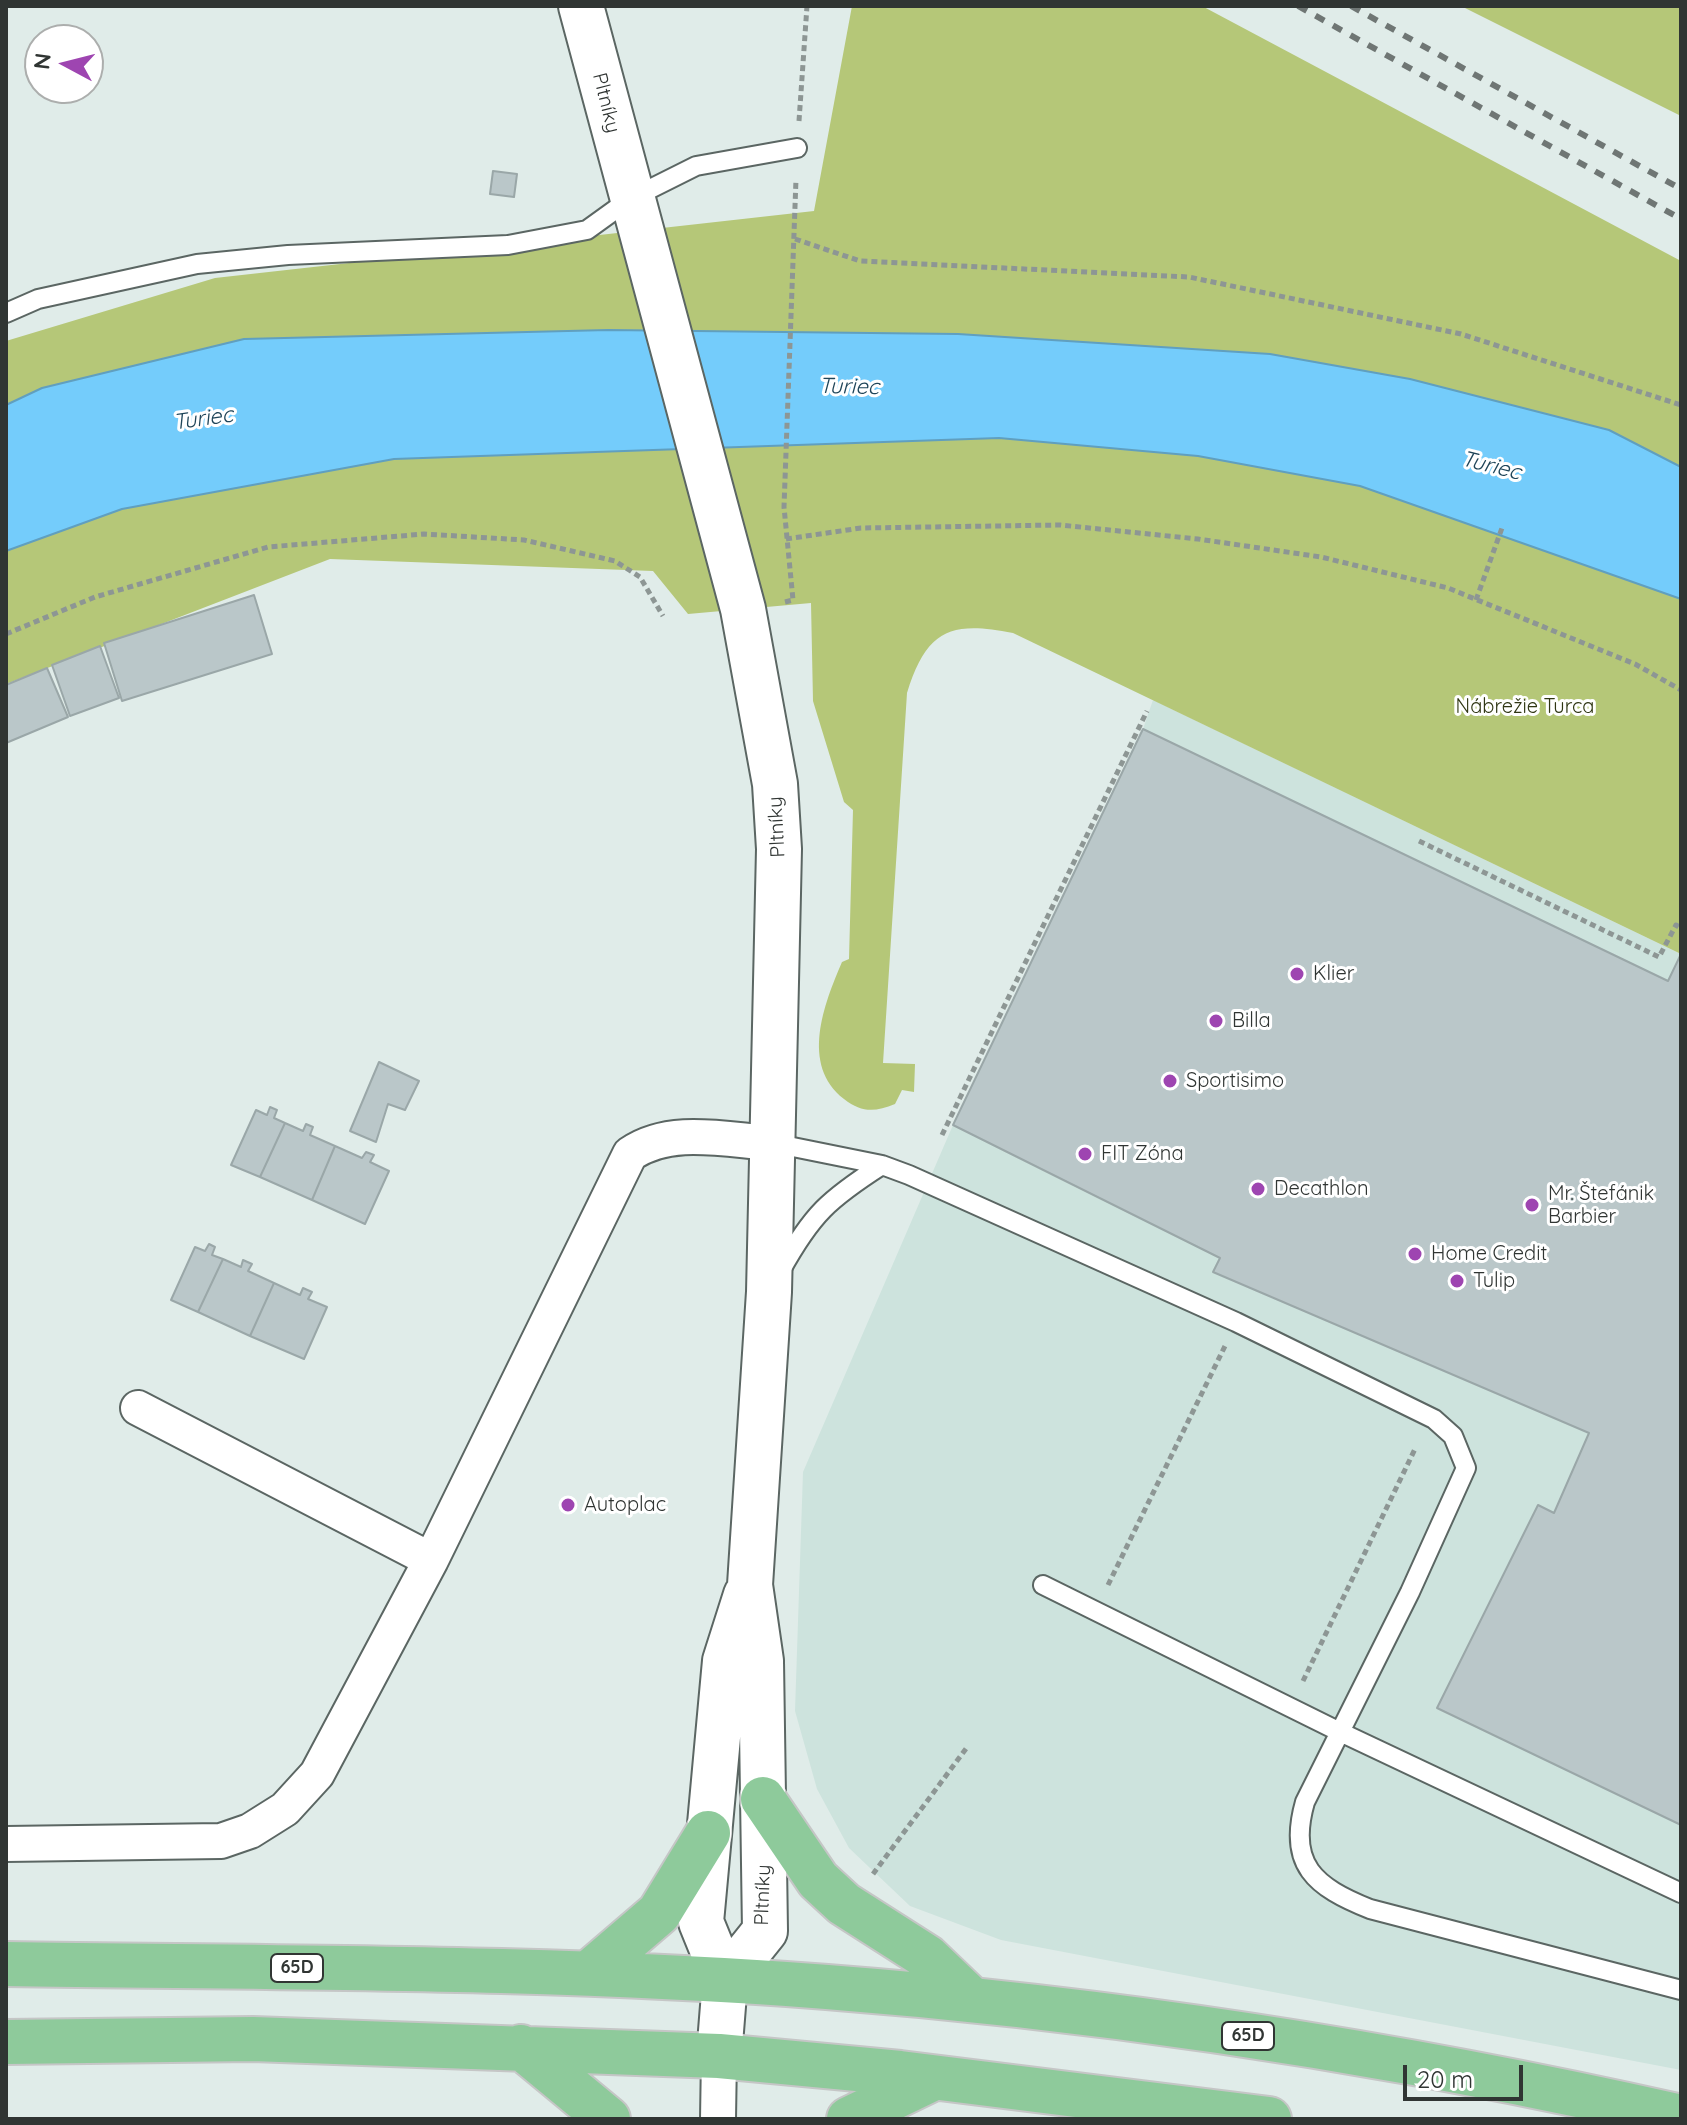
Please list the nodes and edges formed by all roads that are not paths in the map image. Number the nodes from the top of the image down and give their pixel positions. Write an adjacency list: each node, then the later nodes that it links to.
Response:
1 (581, 6): 3 (street, Pltníky)
2 (797, 148): 3 (lane)
3 (630, 199): 4 (lane); 5 (street, Pltníky)
4 (6, 313)
5 (773, 1143): 6 (lane); 7 (street, Pltníky); 9 (street)
6 (882, 1165): 7 (lane); 12 (lane)
7 (769, 1292): 10 (street, Pltníky)
8 (138, 1408): 9 (street)
9 (431, 1560): 15 (street)
10 (750, 1585): 13 (street, Pltníky); 14 (street, Pltníky)
11 (1043, 1585): 12 (lane)
12 (1338, 1731): 16 (lane); 20 (lane)
13 (763, 1799): 19 (street, Pltníky); 21 (main road)
14 (708, 1833): 18 (main road); 19 (street, Pltníky)
15 (6, 1844)
16 (1681, 1893)
17 (6, 1964): 18 (main road, 65D)
18 (589, 1973): 19 (main road, 65D)
19 (725, 1981): 21 (main road, 65D); 24 (street)
20 (1681, 1990)
21 (972, 2000): 26 (main road, 65D)
22 (6, 2042): 23 (main road)
23 (521, 2047): 24 (main road); 27 (main road)
24 (719, 2056): 25 (main road); 28 (street)
25 (934, 2078): 29 (main road); 30 (main road)
26 (1681, 2117)
27 (608, 2119)
28 (718, 2119)
29 (849, 2119)
30 (1269, 2119)

